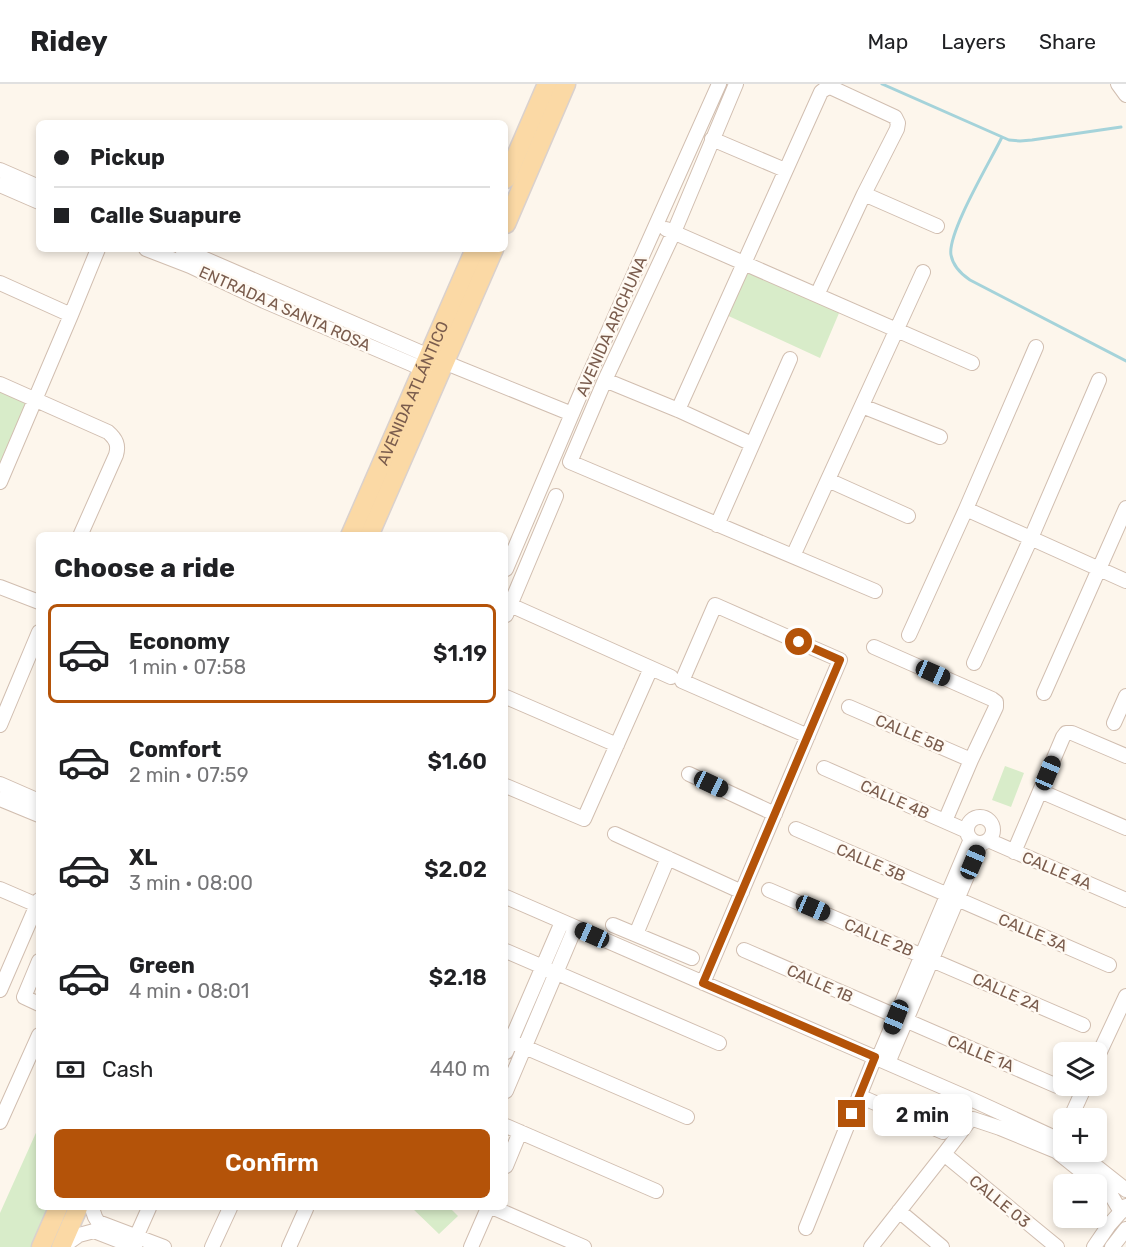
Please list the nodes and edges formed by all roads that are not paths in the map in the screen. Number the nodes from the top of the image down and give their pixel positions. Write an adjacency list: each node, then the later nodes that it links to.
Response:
1 (547, 84): 10 (main road)
2 (566, 84): 15 (main road)
3 (719, 84): 16 (street, AVENIDA ARICHUNA)
4 (735, 84): 7 (street)
5 (1118, 84): 6 (street)
6 (1126, 95)
7 (712, 138): 9 (street); 18 (street)
8 (0, 170): 12 (street)
9 (785, 170): 13 (street); 24 (street)
10 (508, 174)
11 (0, 185): 14 (street)
12 (36, 186)
13 (864, 194): 17 (street); 28 (street)
14 (36, 201)
15 (508, 219)
16 (656, 225): 18 (street); 41 (street, AVENIDA ARICHUNA)
17 (937, 226)
18 (674, 232): 24 (street); 35 (street)
19 (97, 252): 29 (street)
20 (156, 252): 25 (street, ENTRADA A SANTA ROSA)
21 (186, 252): 25 (street, ENTRADA A SANTA ROSA)
22 (474, 252): 34 (main road, AVENIDA ATLÁNTICO)
23 (493, 252): 34 (main road, AVENIDA ATLÁNTICO)
24 (745, 263): 28 (street); 40 (street)
25 (206, 267): 34 (street, ENTRADA A SANTA ROSA)
26 (923, 272): 30 (street)
27 (0, 284): 29 (street)
28 (817, 295): 30 (street)
29 (71, 315): 38 (street)
30 (897, 330): 33 (street); 39 (street)
31 (1036, 347): 48 (street)
32 (790, 359): 43 (street)
33 (972, 363)
34 (434, 366): 41 (street, ENTRADA A SANTA ROSA); 52 (main road, AVENIDA ATLÁNTICO); 53 (main road, AVENIDA ATLÁNTICO)
35 (605, 380): 40 (street); 50 (street)
36 (1099, 380): 54 (street)
37 (0, 384): 38 (street)
38 (35, 399): 45 (street); 51 (street)
39 (862, 406): 42 (street); 44 (street)
40 (678, 410): 43 (street)
41 (572, 414): 56 (street, AVENIDA ARICHUNA)
42 (940, 437)
43 (752, 444): 50 (street)
44 (828, 480): 49 (street); 55 (street)
45 (0, 482)
46 (556, 496): 62 (street)
47 (1126, 508): 57 (street)
48 (966, 509): 54 (street); 63 (street)
49 (908, 516)
50 (717, 525): 55 (street)
51 (82, 532)
52 (352, 532)
53 (371, 532)
54 (1031, 538): 57 (street); 66 (street)
55 (793, 556): 60 (street)
56 (508, 564)
57 (1100, 569): 58 (street); 69 (street)
58 (1126, 581)
59 (0, 587): 61 (street)
60 (875, 591)
61 (36, 601)
62 (508, 610): 67 (street)
63 (909, 634)
64 (36, 639): 74 (street)
65 (874, 647): 78 (street)
66 (974, 663)
67 (651, 668): 68 (street); 76 (street)
68 (671, 677)
69 (1044, 693)
70 (1126, 696): 73 (street)
71 (508, 698): 76 (street)
72 (849, 707): 78 (street, CALLE 5B)
73 (1113, 723)
74 (0, 725)
75 (808, 736): 75 (street); 87 (street)
76 (617, 745): 82 (street)
77 (1126, 756): 83 (street)
78 (970, 759): 88 (street)
79 (824, 768): 88 (street, CALLE 4B)
80 (689, 774): 87 (street)
81 (0, 784): 85 (street)
82 (508, 787)
83 (1040, 791): 89 (street); 93 (street)
84 (0, 799): 86 (street)
85 (36, 800)
86 (36, 814)
87 (775, 814): 97 (street)
88 (945, 821): 92 (street, CALLE 4B)
89 (1126, 828)
90 (796, 829): 98 (street, CALLE 3B)
91 (615, 834): 94 (street)
92 (977, 838): 93 (street, CALLE 4A); 98 (street)
93 (1014, 852): 100 (street, CALLE 4A)
94 (668, 858): 97 (street); 105 (street)
95 (0, 889): 101 (street)
96 (769, 890): 108 (street, CALLE 2B)
97 (742, 892): 115 (street)
98 (952, 897): 108 (street); 110 (street, CALLE 3A)
99 (508, 898): 103 (street)
100 (1126, 900)
101 (36, 901)
102 (36, 906): 114 (street)
103 (569, 925): 112 (street); 113 (street); 115 (street)
104 (614, 925): 105 (street)
105 (636, 934): 109 (street)
106 (744, 950): 118 (street, CALLE 1B)
107 (508, 952): 112 (street)
108 (927, 957): 118 (street); 119 (street, CALLE 2A)
109 (692, 958)
110 (1109, 965)
111 (36, 968): 117 (street)
112 (542, 968): 113 (street); 121 (street)
113 (555, 973): 123 (street); 125 (street)
114 (2, 982)
115 (703, 983): 126 (street)
116 (1126, 996): 122 (street)
117 (36, 1002)
118 (901, 1019): 126 (street); 127 (street, CALLE 1A)
119 (1083, 1025)
120 (36, 1042): 131 (street)
121 (508, 1042)
122 (1104, 1042)
123 (719, 1043)
124 (508, 1044): 125 (street)
125 (524, 1047): 128 (street); 130 (street)
126 (880, 1060): 129 (street); 135 (street)
127 (1053, 1085)
128 (508, 1086)
129 (859, 1096): 134 (street); 152 (street)
130 (687, 1117)
131 (0, 1122)
132 (508, 1127): 133 (street)
133 (520, 1132): 137 (street); 140 (street)
134 (943, 1132)
135 (1053, 1134)
136 (944, 1155): 141 (street); 150 (street); 164 (street, CALLE 03)
137 (508, 1161)
138 (1091, 1162): 139 (street)
139 (1126, 1190)
140 (656, 1191)
141 (1124, 1209): 165 (street)
142 (57, 1210): 155 (main road)
143 (77, 1210): 156 (main road)
144 (93, 1210): 151 (street)
145 (148, 1210): 154 (street)
146 (229, 1210): 158 (street)
147 (306, 1210): 159 (street)
148 (487, 1210): 160 (street)
149 (499, 1210): 161 (street)
150 (899, 1211): 162 (street); 163 (street)
151 (96, 1226): 154 (street); 156 (street)
152 (806, 1228)
153 (1126, 1229): 166 (street)
154 (134, 1244): 157 (street)
155 (41, 1247)
156 (62, 1247)
157 (164, 1247)
158 (212, 1247)
159 (289, 1247)
160 (471, 1247)
161 (584, 1247)
162 (871, 1247)
163 (942, 1247)
164 (1057, 1247)
165 (1094, 1247)
166 (1112, 1247)

